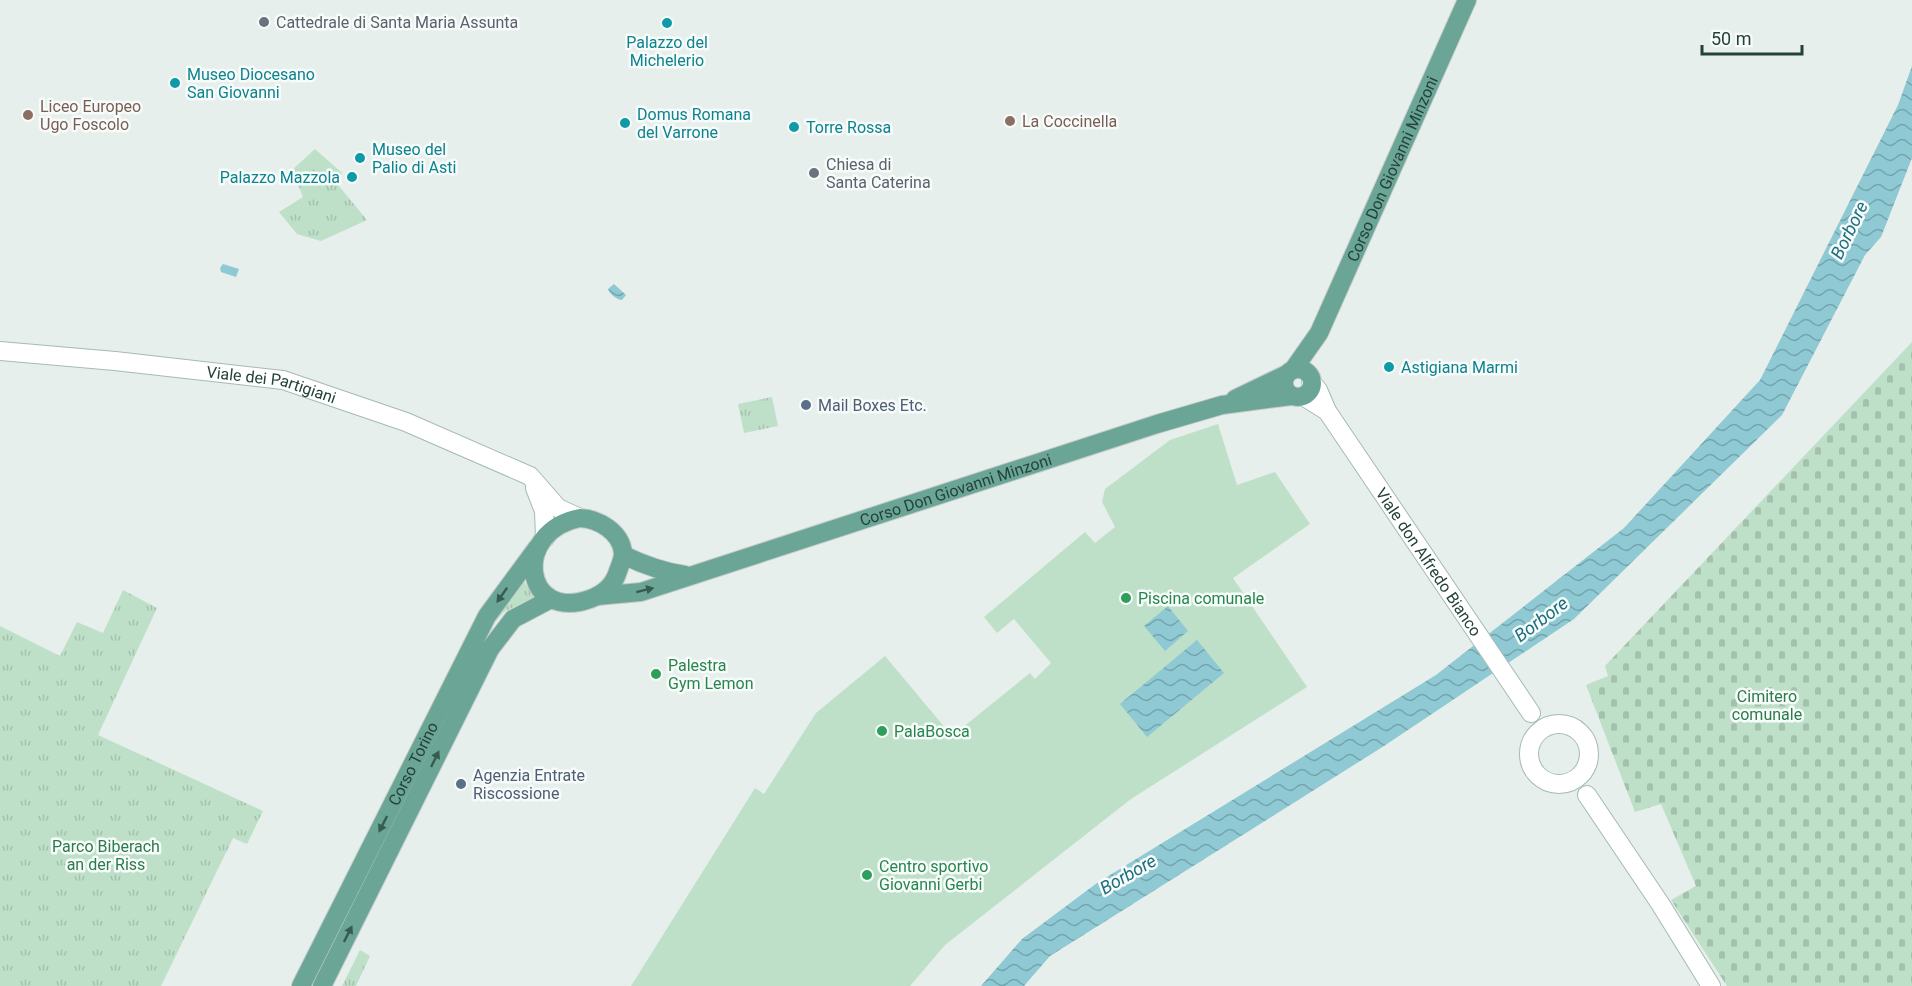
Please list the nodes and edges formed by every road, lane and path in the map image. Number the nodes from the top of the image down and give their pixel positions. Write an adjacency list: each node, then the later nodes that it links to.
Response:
1 (1467, 0): 3 (main road, Corso Don Giovanni Minzoni)
2 (0, 351): 4 (street, Viale dei Partigiani)
3 (1299, 382): 8 (main road, Corso Don Giovanni Minzoni); 11 (street, Viale don Alfredo Bianco)
4 (530, 476): 5 (street, Viale dei Partigiani); 6 (street)
5 (580, 518): 6 (main road); 7 (main road)
6 (541, 543): 10 (main road); 13 (main road, Corso Torino, one-way to 13)
7 (623, 555): 8 (main road, Corso Don Giovanni Minzoni); 9 (main road)
8 (690, 575): 9 (main road, Corso Don Giovanni Minzoni, one-way to 8)
9 (597, 596): 10 (main road)
10 (551, 599): 14 (main road, Corso Torino, one-way to 10)
11 (1543, 730): 12 (street); 12 (street)
12 (1576, 778): 15 (street)
13 (301, 986)
14 (322, 986)
15 (1711, 986)

